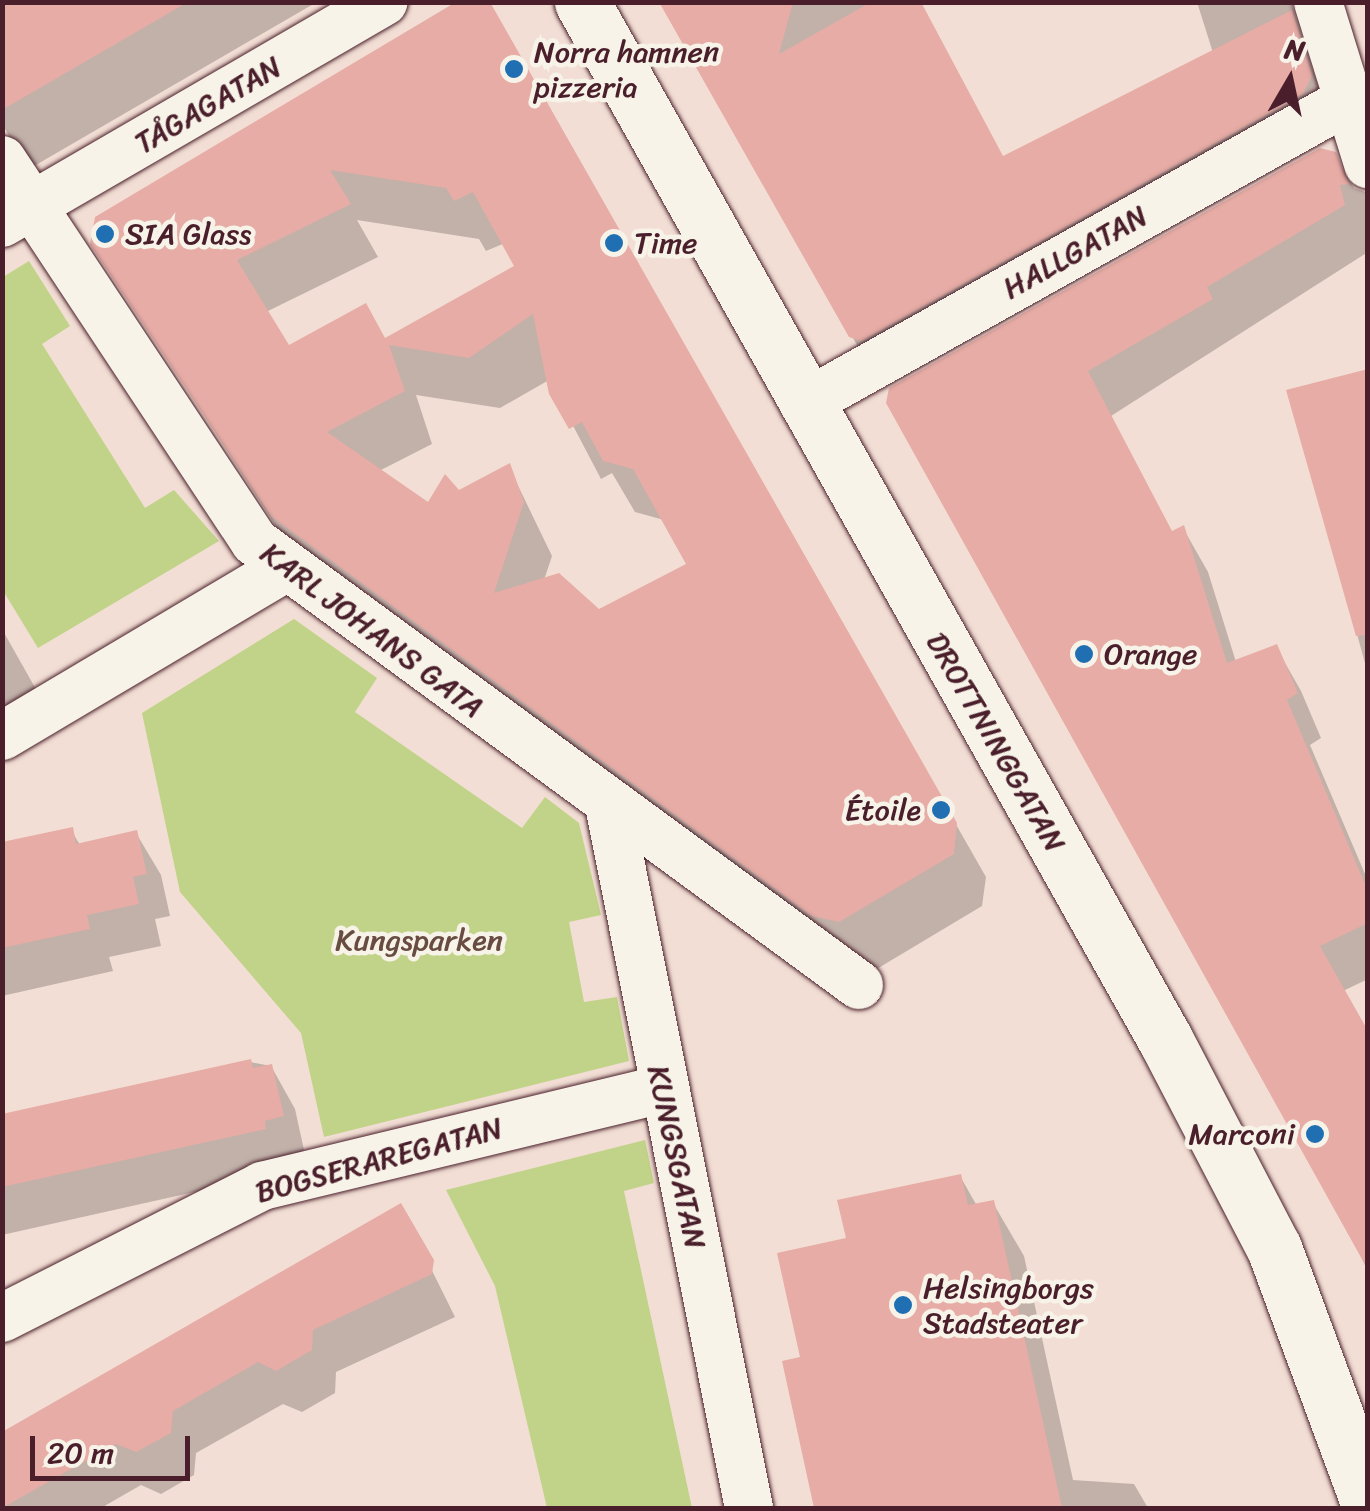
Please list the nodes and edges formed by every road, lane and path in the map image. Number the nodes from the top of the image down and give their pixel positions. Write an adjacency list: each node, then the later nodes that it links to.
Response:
1 (384, 2): 7 (street, TÅGAGATAN)
2 (582, 2): 8 (street, DROTTNINGGATAN)
3 (1318, 2): 4 (street)
4 (1347, 100): 6 (street); 8 (street, HALLGATAN)
5 (2, 160): 7 (street, KARL JOHANS GATA)
6 (1368, 164)
7 (17, 215): 9 (street, KARL JOHANS GATA)
8 (804, 404): 15 (street, DROTTNINGGATAN)
9 (283, 569): 10 (street); 11 (street, KARL JOHANS GATA)
10 (2, 736)
11 (608, 805): 12 (street, KARL JOHANS GATA); 13 (street, KUNGSGATAN)
12 (859, 985)
13 (662, 1090): 14 (street, BOGSERAREGATAN); 16 (street, KUNGSGATAN)
14 (2, 1318)
15 (1368, 1502)
16 (749, 1508)

